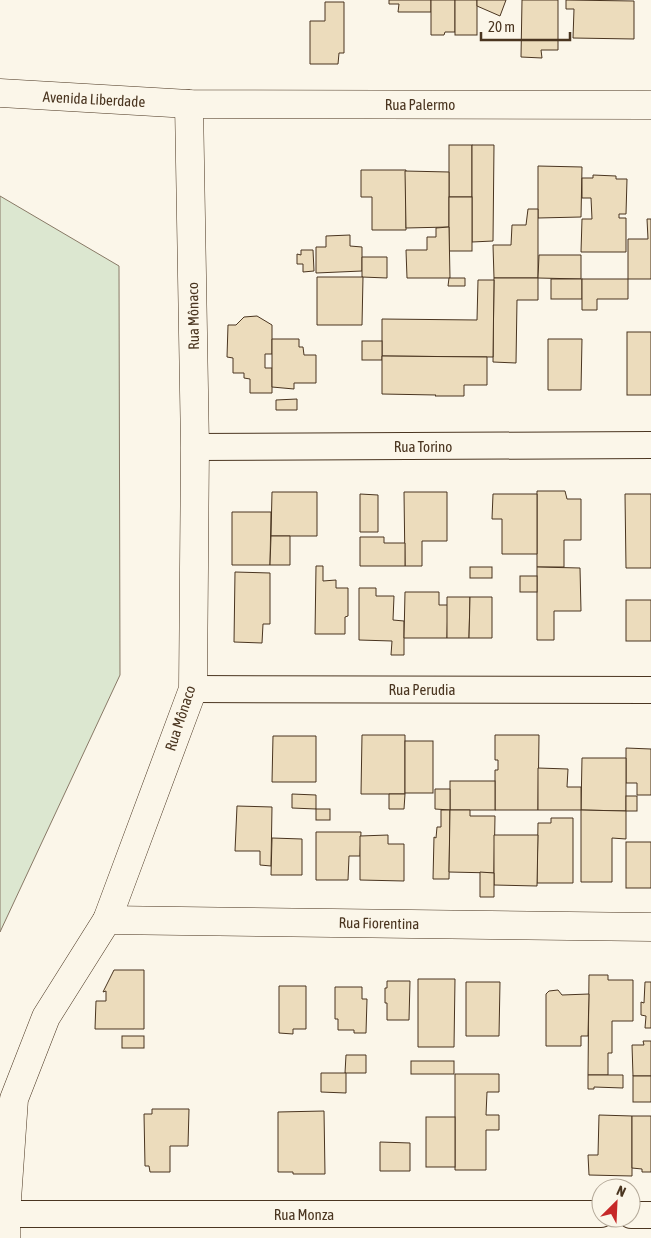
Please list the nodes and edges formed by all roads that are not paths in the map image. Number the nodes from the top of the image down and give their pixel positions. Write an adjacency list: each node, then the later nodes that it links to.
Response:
1 (0, 93): 2 (street, Avenida Liberdade)
2 (189, 104): 3 (street, Rua Palermo); 5 (street, Rua Mônaco)
3 (651, 105)
4 (651, 446): 5 (street, Rua Torino)
5 (195, 447): 6 (street, Rua Mônaco)
6 (193, 689): 7 (street, Rua Perudia); 8 (street, Rua Mônaco)
7 (651, 690)
8 (107, 920): 9 (street, Rua Fiorentina); 11 (street, Rua Mônaco)
9 (651, 927)
10 (591, 1214): 11 (street, Rua Monza)
11 (6, 1226)

